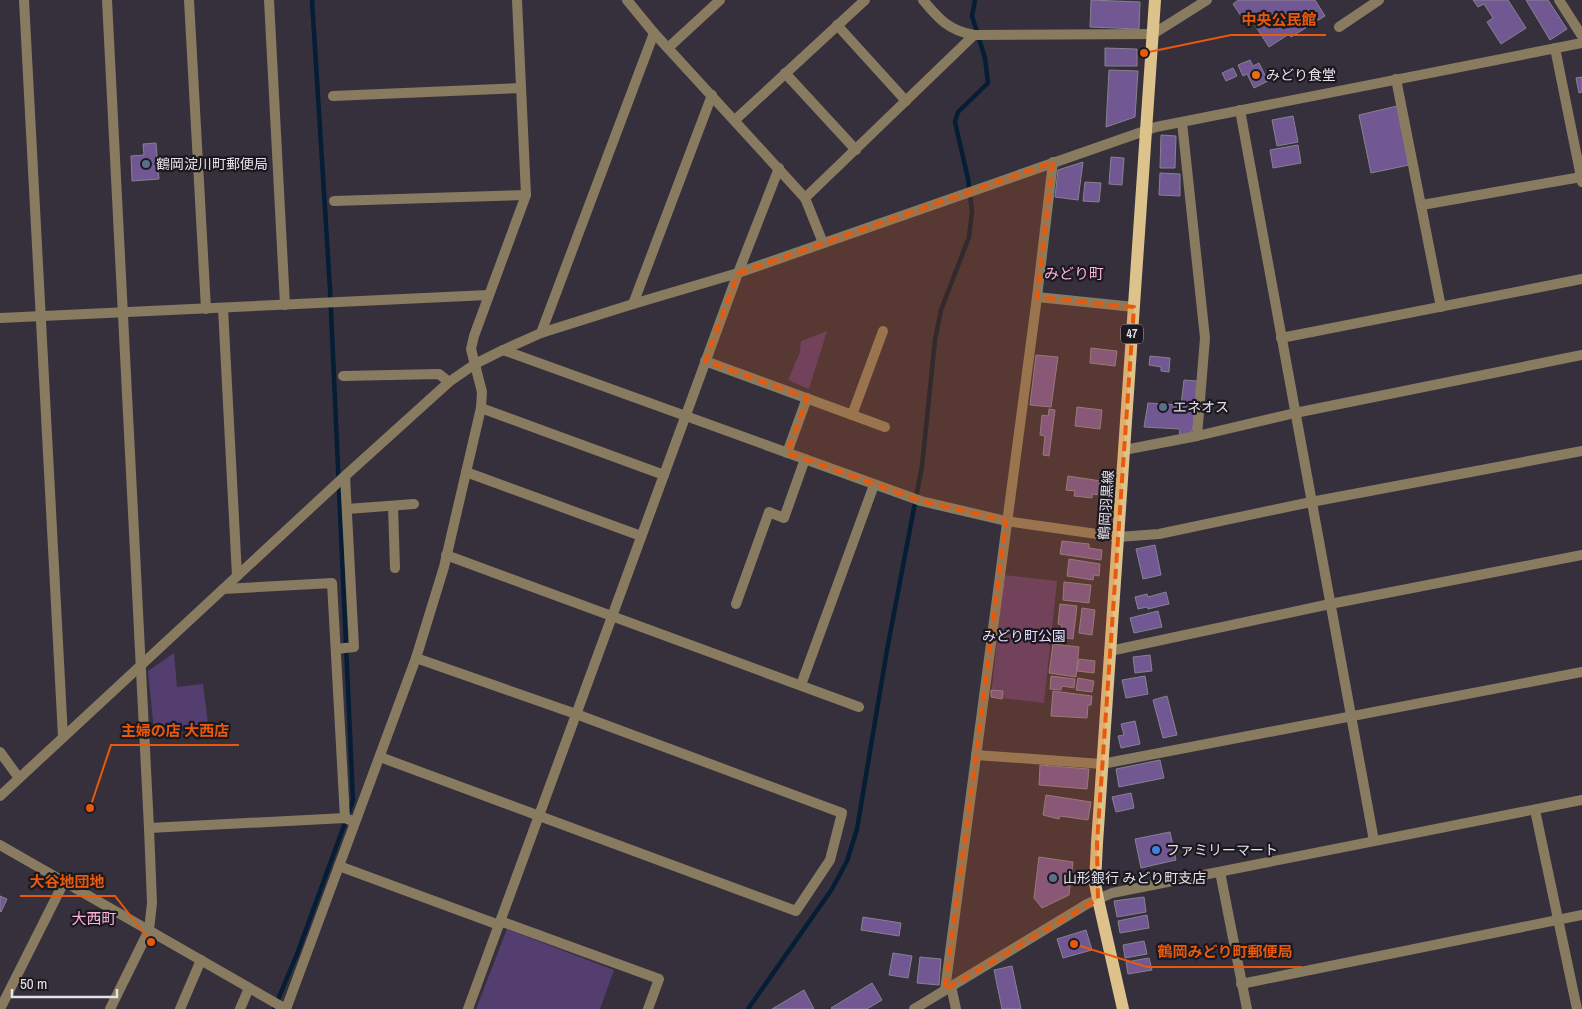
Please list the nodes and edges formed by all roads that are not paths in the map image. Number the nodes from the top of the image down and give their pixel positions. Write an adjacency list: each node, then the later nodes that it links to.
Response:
1 (24, 0): 53 (street)
2 (107, 0): 52 (street)
3 (190, 0): 49 (street)
4 (269, 0): 47 (street)
5 (517, 0): 25 (street)
6 (627, 0): 16 (street)
7 (720, 0): 21 (street)
8 (865, 0): 14 (street)
9 (923, 0): 18 (street)
10 (1155, 0): 17 (main road, 鶴岡羽黒線 / 47)
11 (1207, 0): 17 (street)
12 (1379, 0): 15 (street)
13 (1559, 0): 19 (street)
14 (837, 25): 23 (street); 28 (street)
15 (1339, 26)
16 (654, 32): 21 (street); 56 (street)
17 (1153, 34): 18 (street); 32 (main road, 鶴岡羽黒線 / 47)
18 (975, 35): 28 (street)
19 (1582, 36)
20 (1582, 43): 22 (street)
21 (668, 48): 26 (street)
22 (1555, 48): 24 (street); 36 (street)
23 (785, 73): 30 (street); 33 (street)
24 (1396, 79): 29 (street); 40 (street)
25 (521, 88): 27 (street); 37 (street)
26 (712, 95): 30 (street); 46 (street)
27 (333, 96)
28 (906, 101): 33 (street)
29 (1240, 110): 31 (street); 57 (street)
30 (735, 120): 35 (street)
31 (1182, 122): 32 (street); 70 (street)
32 (1146, 131): 34 (street); 51 (main road, 鶴岡羽黒線 / 47)
33 (856, 150): 38 (street)
34 (1053, 162): 41 (street); 45 (street)
35 (779, 168): 38 (street); 42 (street)
36 (1581, 180): 40 (street)
37 (526, 195): 39 (street); 44 (street)
38 (805, 198): 41 (street)
39 (334, 201)
40 (1422, 205): 48 (street)
41 (823, 244): 42 (street)
42 (738, 273): 46 (street); 60 (street)
43 (1582, 279): 48 (street)
44 (488, 295): 47 (street); 61 (street)
45 (1036, 297): 51 (street); 83 (street)
46 (633, 304): 56 (street)
47 (284, 305): 50 (street)
48 (1442, 307): 57 (street)
49 (206, 308): 50 (street); 52 (street)
50 (223, 308): 89 (street)
51 (1134, 308): 71 (main road, 鶴岡羽黒線 / 47)
52 (124, 312): 53 (street); 97 (street)
53 (40, 316): 54 (street); 103 (street)
54 (0, 318)
55 (883, 330): 68 (street)
56 (541, 333): 58 (street)
57 (1281, 338): 66 (street)
58 (503, 350): 61 (street); 67 (street)
59 (1582, 356): 66 (street)
60 (706, 361): 64 (street); 67 (street)
61 (475, 364): 63 (street); 65 (street)
62 (343, 376): 63 (street)
63 (449, 382): 77 (street)
64 (807, 398): 68 (street); 73 (street)
65 (481, 408): 75 (street); 76 (street)
66 (1295, 413): 70 (street); 79 (street)
67 (686, 415): 73 (street); 76 (street)
68 (852, 415): 69 (street)
69 (885, 427)
70 (1197, 436): 71 (street)
71 (1124, 450): 85 (main road, 鶴岡羽黒線 / 47)
72 (1582, 451): 79 (street)
73 (787, 453): 74 (street)
74 (805, 460): 78 (street); 91 (street)
75 (466, 472): 84 (street); 86 (street)
76 (664, 475): 84 (street)
77 (345, 476): 82 (street); 89 (street)
78 (874, 485): 83 (street); 99 (street)
79 (1311, 502): 85 (street); 92 (street)
80 (414, 504): 81 (street)
81 (393, 506): 82 (street); 88 (street)
82 (347, 509): 94 (street)
83 (1006, 521): 85 (street); 105 (street)
84 (641, 536): 93 (street)
85 (1118, 537): 95 (main road, 鶴岡羽黒線 / 47)
86 (446, 555): 93 (street); 96 (street)
87 (1582, 555): 92 (street)
88 (395, 568)
89 (237, 576): 90 (street)
90 (223, 589): 94 (street); 97 (street)
91 (736, 604)
92 (1330, 604): 95 (street); 102 (street)
93 (612, 616): 99 (street); 101 (street)
94 (336, 649): 113 (street)
95 (1110, 651): 107 (main road, 鶴岡羽黒線 / 47)
96 (416, 658): 101 (street); 106 (street)
97 (141, 666): 103 (street); 115 (street)
98 (1582, 672): 102 (street)
99 (801, 686): 100 (street)
100 (860, 707)
101 (576, 714): 112 (street); 112 (street)
102 (1351, 717): 107 (street); 116 (street)
103 (63, 737): 108 (street)
104 (0, 752): 108 (street)
105 (976, 755): 107 (street); 129 (street)
106 (380, 757): 112 (street); 114 (street)
107 (1102, 764): 121 (main road, 鶴岡羽黒線 / 47)
108 (18, 778): 109 (street)
109 (0, 796)
110 (1582, 800): 111 (street)
111 (1535, 810): 116 (street); 123 (street)
112 (539, 816): 124 (street)
113 (345, 818): 114 (street); 115 (street)
114 (355, 823): 118 (street)
115 (149, 828): 125 (street)
116 (1374, 841): 119 (street)
117 (0, 845): 120 (street)
118 (339, 866): 124 (street); 134 (street)
119 (1220, 872): 121 (street); 127 (street)
120 (64, 882): 125 (street); 130 (street)
121 (1098, 899): 129 (street); 139 (main road, 鶴岡羽黒線 / 47)
122 (1582, 915): 123 (street)
123 (1558, 920): 127 (street); 141 (street)
124 (500, 923): 135 (street); 136 (street)
125 (149, 930): 126 (street); 131 (street)
126 (200, 960): 128 (street); 132 (street)
127 (1241, 984): 140 (street)
128 (249, 988): 133 (street); 134 (street)
129 (948, 988): 137 (street); 138 (street)
130 (0, 1009)
131 (110, 1009)
132 (180, 1009)
133 (240, 1009)
134 (286, 1009)
135 (468, 1009)
136 (648, 1009)
137 (914, 1009)
138 (956, 1009)
139 (1123, 1009)
140 (1247, 1009)
141 (1577, 1009)

